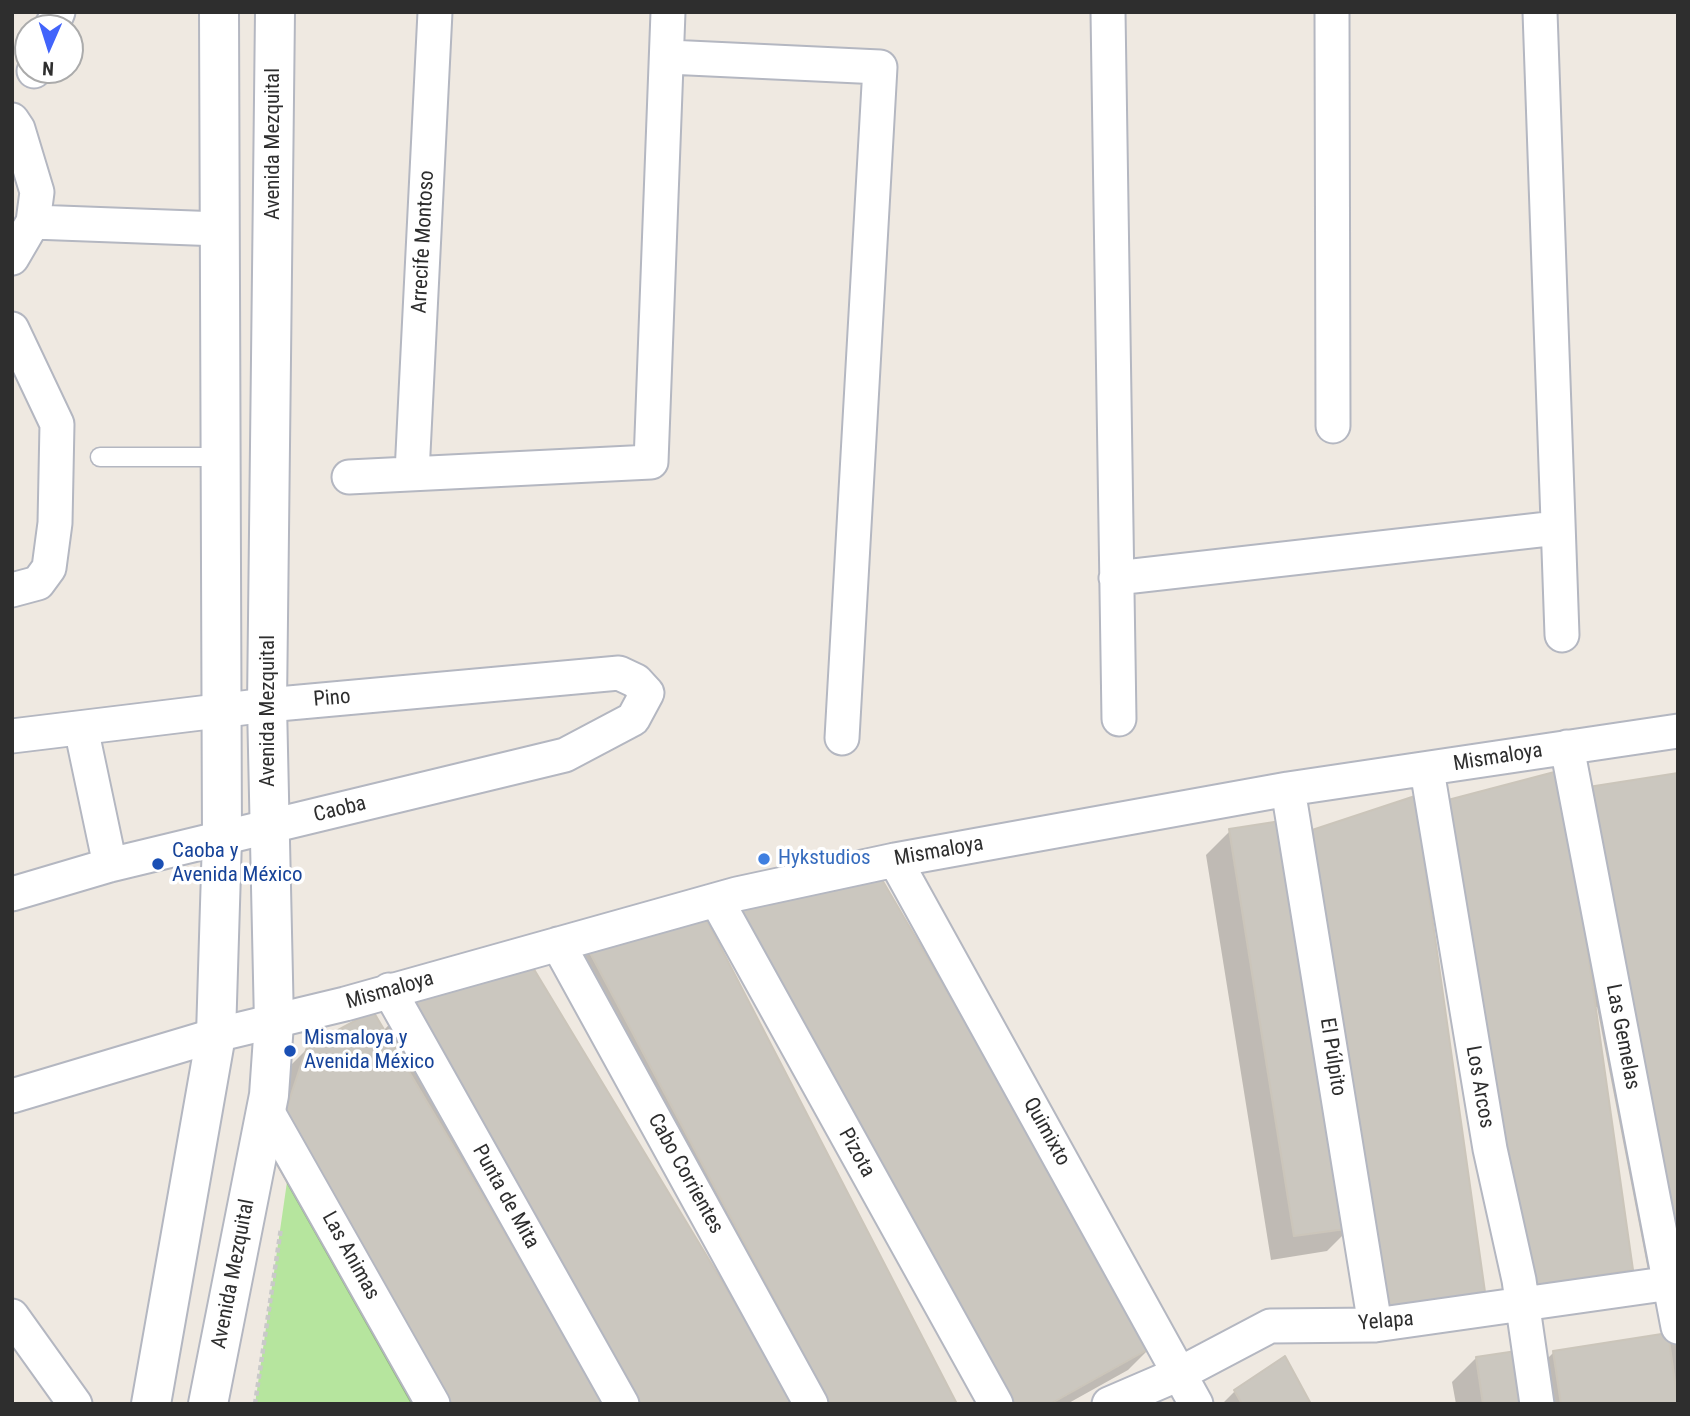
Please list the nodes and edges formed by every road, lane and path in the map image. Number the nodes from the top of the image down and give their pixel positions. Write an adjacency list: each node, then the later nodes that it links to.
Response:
1 (219, 12): 11 (main road)
2 (275, 12): 24 (main road, Avenida Mezquital)
3 (435, 12): 17 (street, Arrecife Montoso)
4 (668, 12): 8 (street)
5 (1108, 12): 20 (street)
6 (1332, 12): 14 (street)
7 (1540, 12): 19 (street)
8 (668, 57): 17 (street); 30 (street)
9 (12, 120): 10 (street)
10 (33, 222): 11 (street); 12 (street)
11 (220, 229): 16 (main road)
12 (12, 258)
13 (12, 329): 21 (street)
14 (1333, 426)
15 (100, 457): 16 (lane)
16 (221, 457): 25 (main road)
17 (412, 473): 18 (street)
18 (349, 477)
19 (1557, 528): 20 (street); 22 (street)
20 (1116, 578): 26 (street)
21 (12, 590)
22 (1562, 635)
23 (647, 692): 24 (street, Pino); 34 (street, Caoba)
24 (267, 705): 25 (street, Pino); 34 (main road, Avenida Mezquital)
25 (222, 710): 27 (street, Pino); 35 (main road)
26 (1119, 719)
27 (81, 728): 29 (street, Pino); 37 (street)
28 (1678, 731): 31 (street, Mismaloya)
29 (12, 736)
30 (842, 738)
31 (1567, 747): 32 (street, Mismaloya); 47 (street, Las Gemelas)
32 (1427, 769): 33 (street, Mismaloya); 48 (street, Los Arcos)
33 (1288, 789): 36 (street, Mismaloya); 50 (street, El Púlpito)
34 (270, 827): 35 (street, Caoba); 42 (main road, Avenida Mezquital)
35 (222, 839): 37 (street, Caoba); 43 (main road)
36 (895, 860): 39 (street, Mismaloya); 52 (street, Quimixto)
37 (110, 866): 38 (street, Caoba)
38 (12, 894)
39 (717, 901): 40 (street, Mismaloya); 60 (street, Pizota)
40 (558, 944): 41 (street, Mismaloya); 59 (street, Cabo Corrientes)
41 (389, 990): 42 (street, Mismaloya); 58 (street, Punta de Mita)
42 (274, 1023): 43 (street, Mismaloya); 45 (main road, Avenida Mezquital)
43 (216, 1035): 44 (street, Mismaloya); 54 (main road)
44 (12, 1096)
45 (266, 1109): 55 (main road, Avenida Mezquital); 57 (street, Las Animas)
46 (282, 1215): 56 (path)
47 (1674, 1282): 48 (street, Yelapa); 51 (street, Las Gemelas)
48 (1522, 1303): 50 (street, Yelapa); 63 (street, Los Arcos)
49 (12, 1316): 53 (street)
50 (1375, 1325): 52 (street, Yelapa)
51 (1678, 1327)
52 (1181, 1373): 61 (street, Yelapa); 62 (street, Quimixto)
53 (75, 1404)
54 (151, 1404)
55 (208, 1404)
56 (256, 1404)
57 (433, 1404)
58 (622, 1404)
59 (811, 1404)
60 (996, 1404)
61 (1109, 1404)
62 (1196, 1404)
63 (1537, 1404)

